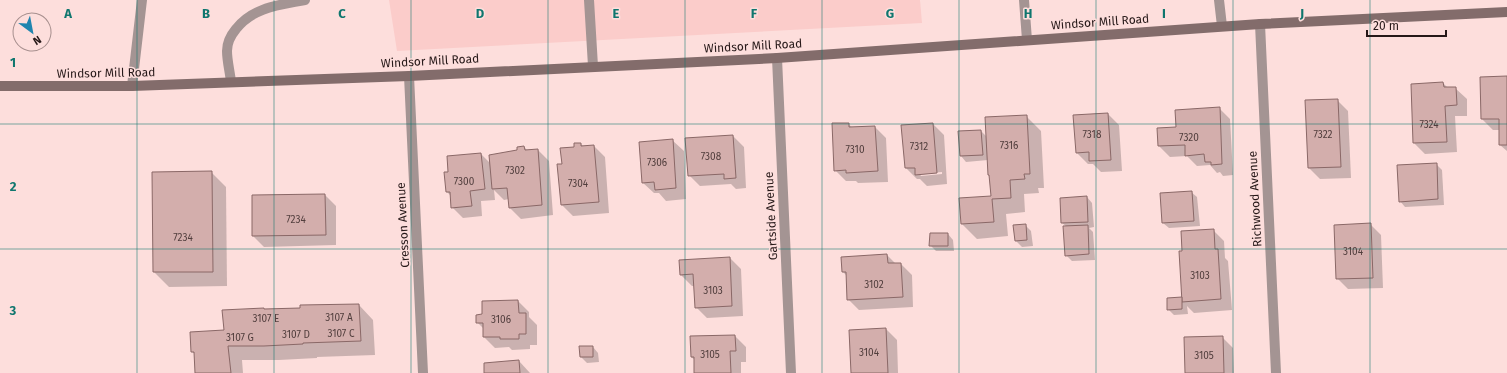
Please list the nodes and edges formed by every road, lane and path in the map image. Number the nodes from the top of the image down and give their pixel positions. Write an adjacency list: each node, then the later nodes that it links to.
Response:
1 (142, 0): 15 (street)
2 (589, 0): 11 (street)
3 (1024, 0): 9 (street)
4 (1219, 0): 8 (street)
5 (300, 1): 13 (street)
6 (1507, 12): 7 (main road, Windsor Mill Road)
7 (1260, 24): 8 (main road, Windsor Mill Road); 18 (street, Richwood Avenue)
8 (1222, 26): 9 (main road, Windsor Mill Road)
9 (1027, 40): 10 (main road, Windsor Mill Road)
10 (777, 58): 11 (main road, Windsor Mill Road); 17 (street, Gartside Avenue)
11 (593, 66): 12 (main road, Windsor Mill Road)
12 (409, 76): 13 (main road, Windsor Mill Road); 16 (street, Cresson Avenue)
13 (231, 82): 15 (main road, Windsor Mill Road)
14 (0, 86): 15 (main road, Windsor Mill Road)
15 (132, 86)
16 (423, 373)
17 (792, 373)
18 (1276, 373)

